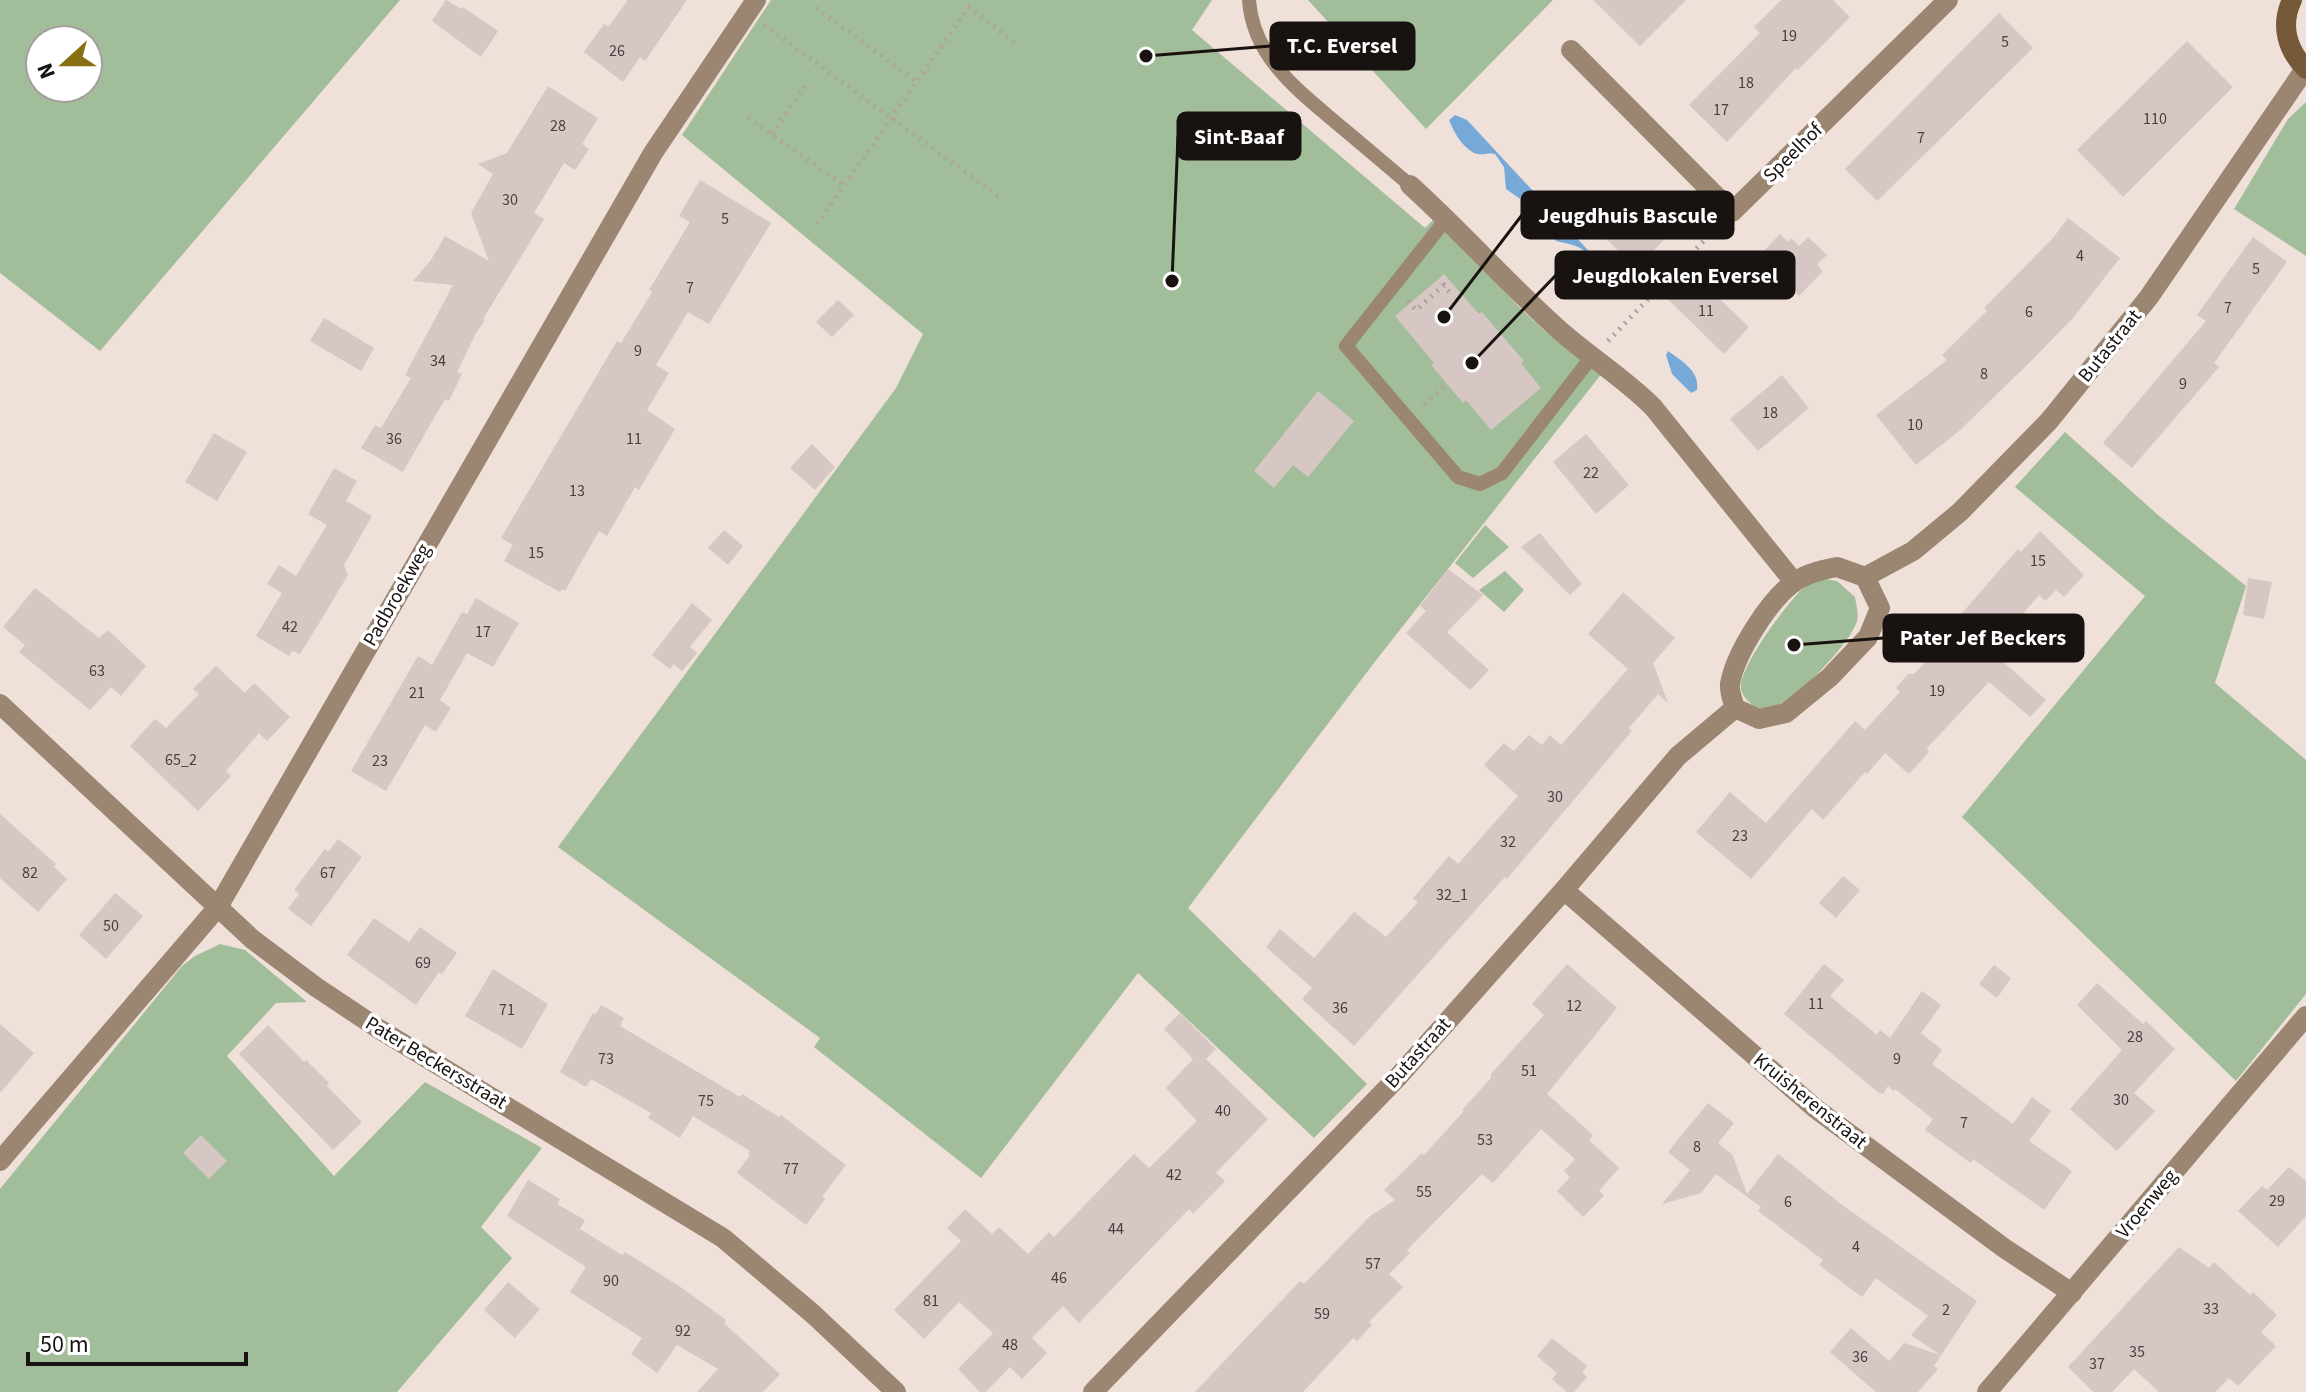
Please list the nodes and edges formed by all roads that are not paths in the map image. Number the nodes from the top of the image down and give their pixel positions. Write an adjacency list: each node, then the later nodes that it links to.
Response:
1 (1249, 0): 7 (lane)
2 (1948, 0): 5 (street, Speelhof)
3 (2289, 1): 6 (street)
4 (752, 6): 15 (street, Padbroekweg)
5 (1571, 50)
6 (2306, 69): 10 (street, Butastraat)
7 (1410, 185): 8 (street)
8 (1447, 218): 9 (street); 9 (lane)
9 (1593, 355): 11 (street)
10 (1865, 577): 11 (street); 13 (street)
11 (1794, 582): 13 (street)
12 (0, 704): 15 (street, Pater Beckersstraat)
13 (1735, 708): 14 (street, Butastraat)
14 (1564, 890): 18 (street, Kruisherenstraat); 20 (street, Butastraat)
15 (218, 907): 17 (street, Padbroekweg); 19 (street, Pater Beckersstraat)
16 (2306, 1016): 18 (street, Vroenweg)
17 (0, 1161)
18 (2072, 1293): 21 (street, Vroenweg)
19 (896, 1392)
20 (1093, 1392)
21 (1987, 1392)

